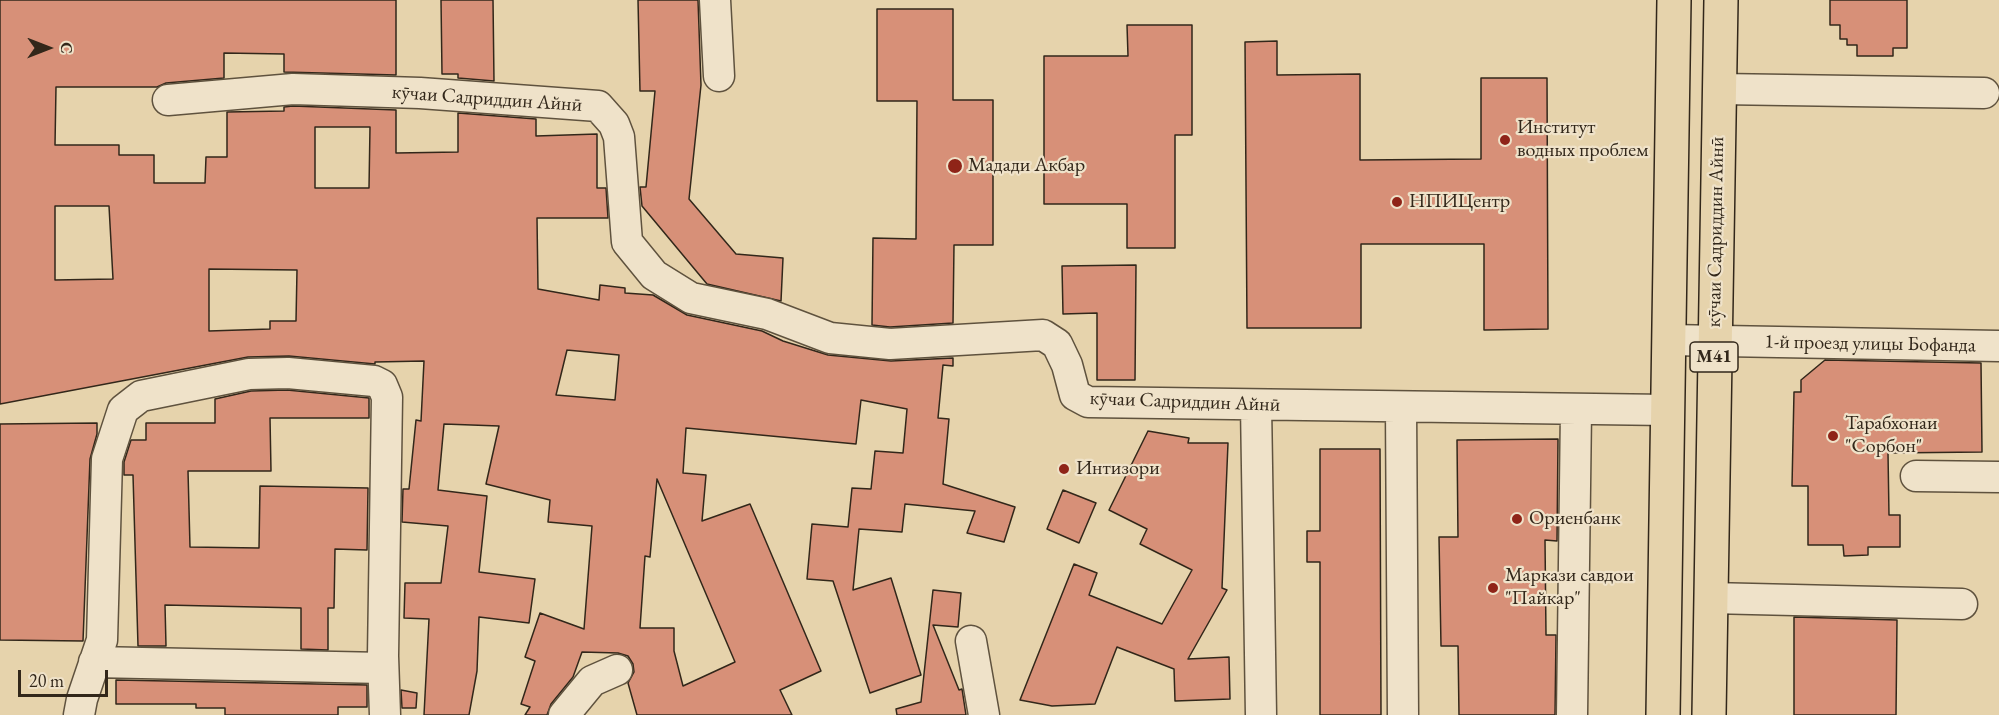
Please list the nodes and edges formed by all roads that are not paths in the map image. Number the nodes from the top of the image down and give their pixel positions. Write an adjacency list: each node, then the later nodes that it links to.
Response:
1 (715, 0): 4 (street)
2 (1674, 0): 8 (highway, M41)
3 (1721, 0): 5 (highway, кӯчаи Садриддин Айнӣ / M41)
4 (719, 76)
5 (1719, 88): 6 (street); 9 (highway, кӯчаи Садриддин Айнӣ / M41)
6 (1984, 93)
7 (168, 100): 11 (street, кӯчаи Садриддин Айнӣ)
8 (1668, 340): 9 (street, 1-й проезд улицы Бофанда); 14 (highway, M41)
9 (1714, 341): 10 (street, 1-й проезд улицы Бофанда); 17 (highway, кӯчаи Садриддин Айнӣ / M41)
10 (1999, 346)
11 (1256, 405): 12 (street, кӯчаи Садриддин Айнӣ); 27 (street)
12 (1401, 408): 13 (street, кӯчаи Садриддин Айнӣ); 28 (street)
13 (1576, 410): 14 (street, кӯчаи Садриддин Айнӣ); 29 (street)
14 (1666, 410): 30 (highway, M41)
15 (1916, 476): 16 (street)
16 (1999, 477)
17 (1710, 598): 18 (street); 31 (highway, кӯчаи Садриддин Айнӣ / M41)
18 (1962, 604)
19 (971, 641): 26 (street)
20 (94, 662): 21 (street); 21 (street); 23 (street)
21 (383, 668): 24 (street)
22 (618, 670): 25 (street)
23 (80, 715)
24 (385, 715)
25 (564, 715)
26 (984, 715)
27 (1261, 715)
28 (1403, 715)
29 (1572, 715)
30 (1663, 715)
31 (1709, 715)

